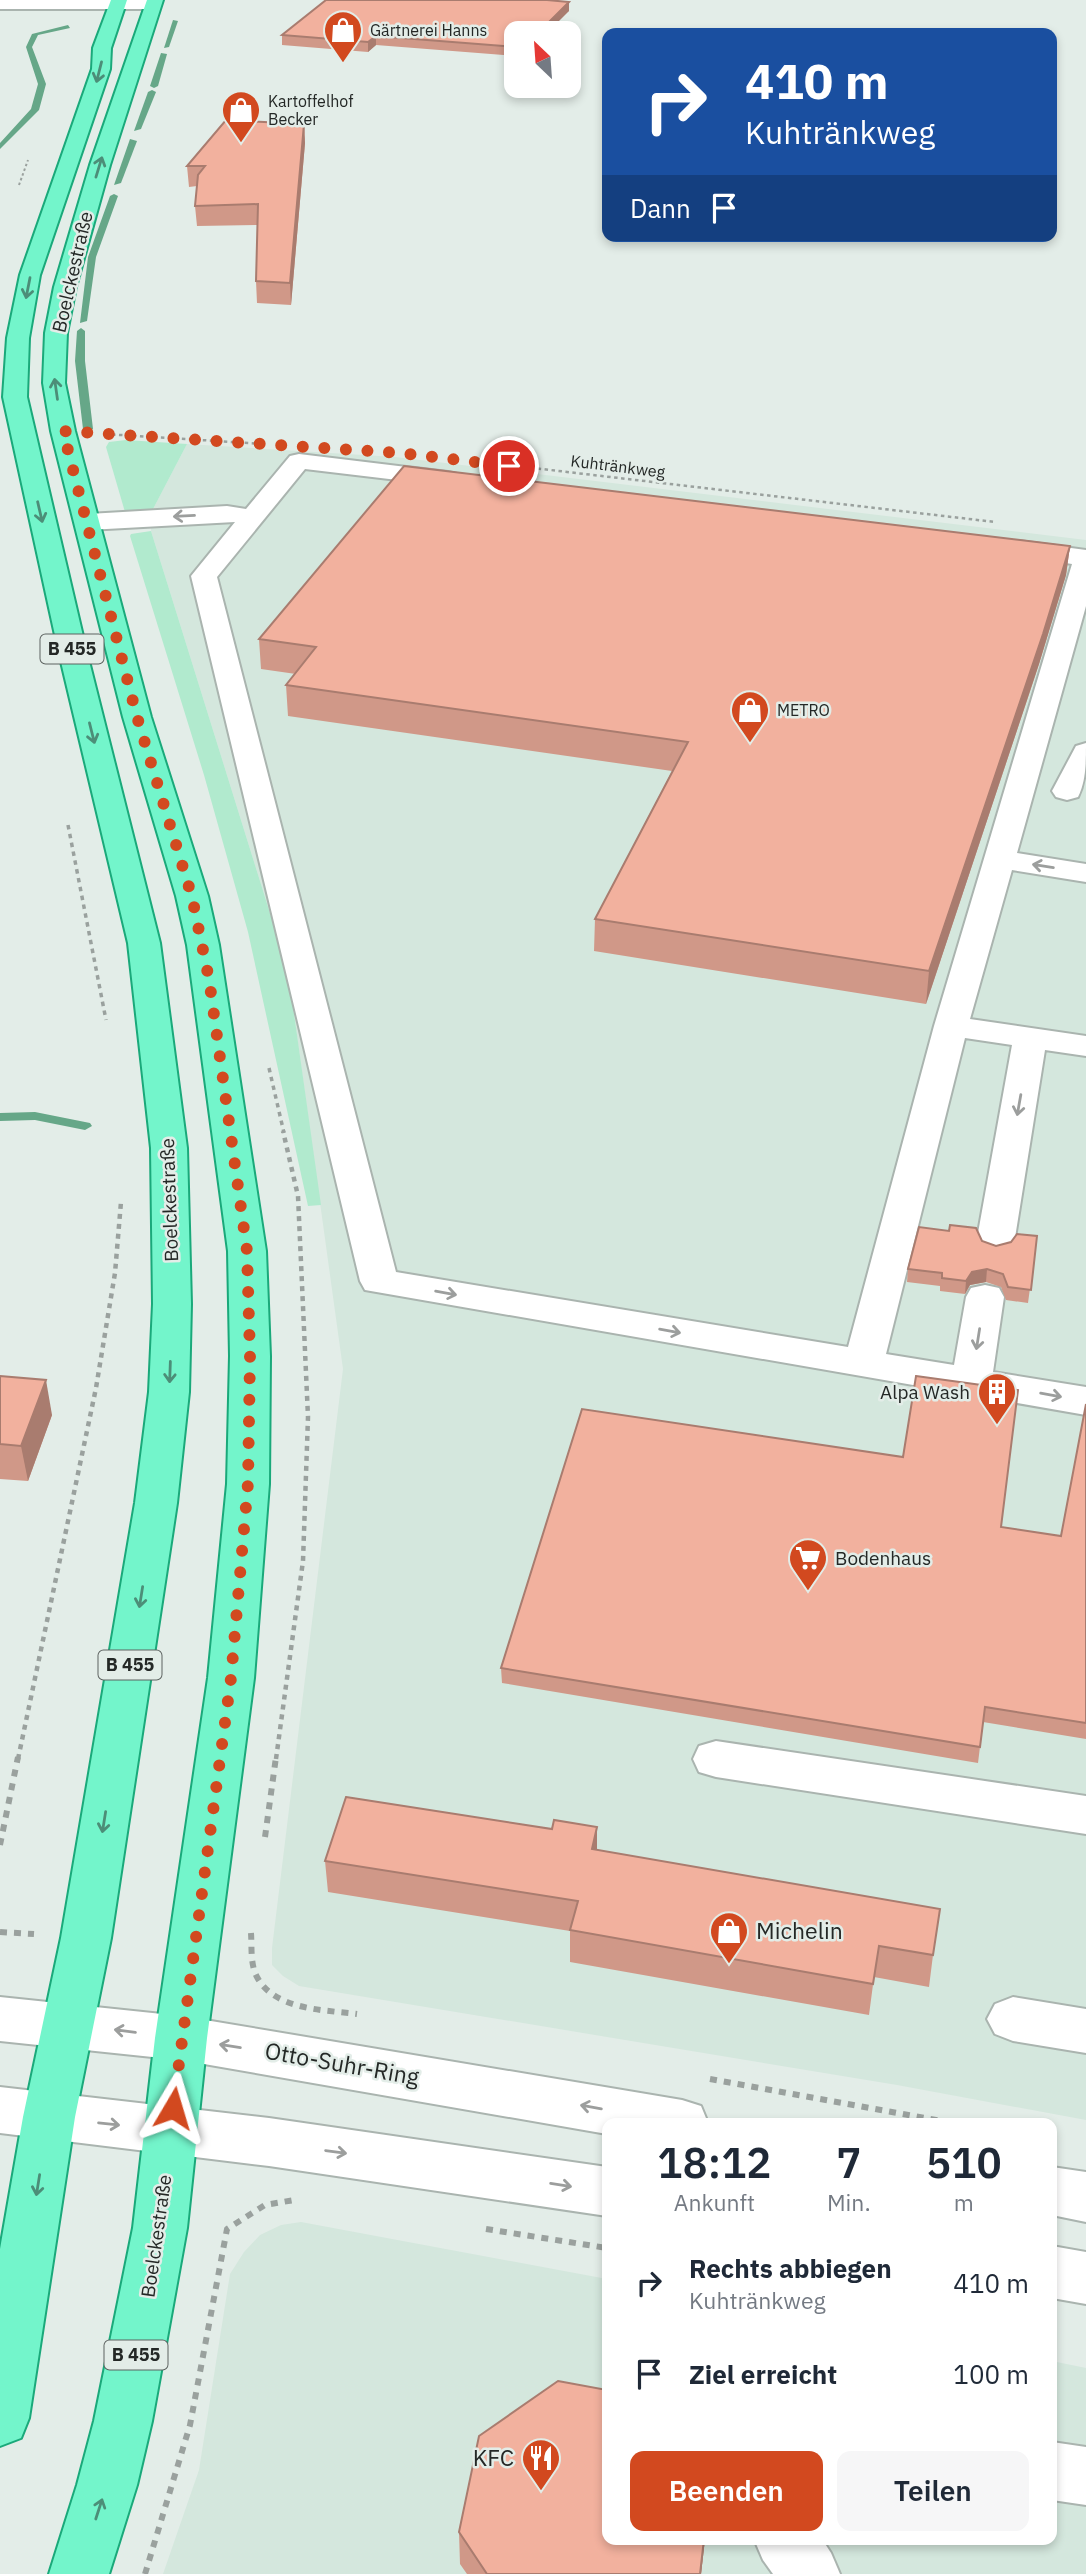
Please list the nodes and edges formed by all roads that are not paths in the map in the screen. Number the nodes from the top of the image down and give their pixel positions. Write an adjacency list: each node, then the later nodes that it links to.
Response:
1 (154, 2): 2 (street); 6 (main road, Boelckestraße / B 455, one-way to 1)
2 (117, 3): 3 (street); 25 (main road, Boelckestraße / B 455, one-way to 25)
3 (8, 4)
4 (480, 473): 5 (street)
5 (252, 517): 6 (street, one-way to 6); 18 (street, one-way to 18)
6 (88, 522): 27 (main road, Boelckestraße / B 455)
7 (989, 546): 8 (street)
8 (1086, 559): 11 (street)
9 (1086, 752): 10 (street)
10 (1067, 791)
11 (999, 859): 12 (street, one-way to 11); 13 (street)
12 (1086, 873)
13 (951, 1026): 14 (street); 18 (street)
14 (1030, 1038): 15 (street); 16 (street, one-way to 16)
15 (1086, 1046)
16 (995, 1244)
17 (985, 1297): 19 (street, one-way to 19)
18 (863, 1364): 19 (street)
19 (971, 1382): 20 (street, one-way to 20)
20 (1086, 1401)
21 (716, 1759): 22 (street)
22 (1086, 1815)
23 (0, 2019): 25 (street, Otto-Suhr-Ring)
24 (1013, 2019): 26 (street)
25 (69, 2025): 27 (street, Otto-Suhr-Ring, one-way to 25); 28 (main road, Boelckestraße / B 455)
26 (1086, 2031)
27 (181, 2038): 29 (street, Otto-Suhr-Ring, one-way to 27); 30 (main road, Boelckestraße / B 455)
28 (24, 2114): 30 (street, one-way to 30); 36 (main road, Boelckestraße / B 455, one-way to 36)
29 (653, 2118)
30 (170, 2131): 31 (street, one-way to 31); 40 (main road, Boelckestraße / B 455, one-way to 30)
31 (602, 2191)
32 (1057, 2192): 33 (street)
33 (1086, 2197)
34 (1057, 2273): 35 (street)
35 (1086, 2278)
36 (0, 2418)
37 (1057, 2472): 38 (street)
38 (1086, 2476)
39 (788, 2545): 41 (street)
40 (79, 2574)
41 (810, 2574)

